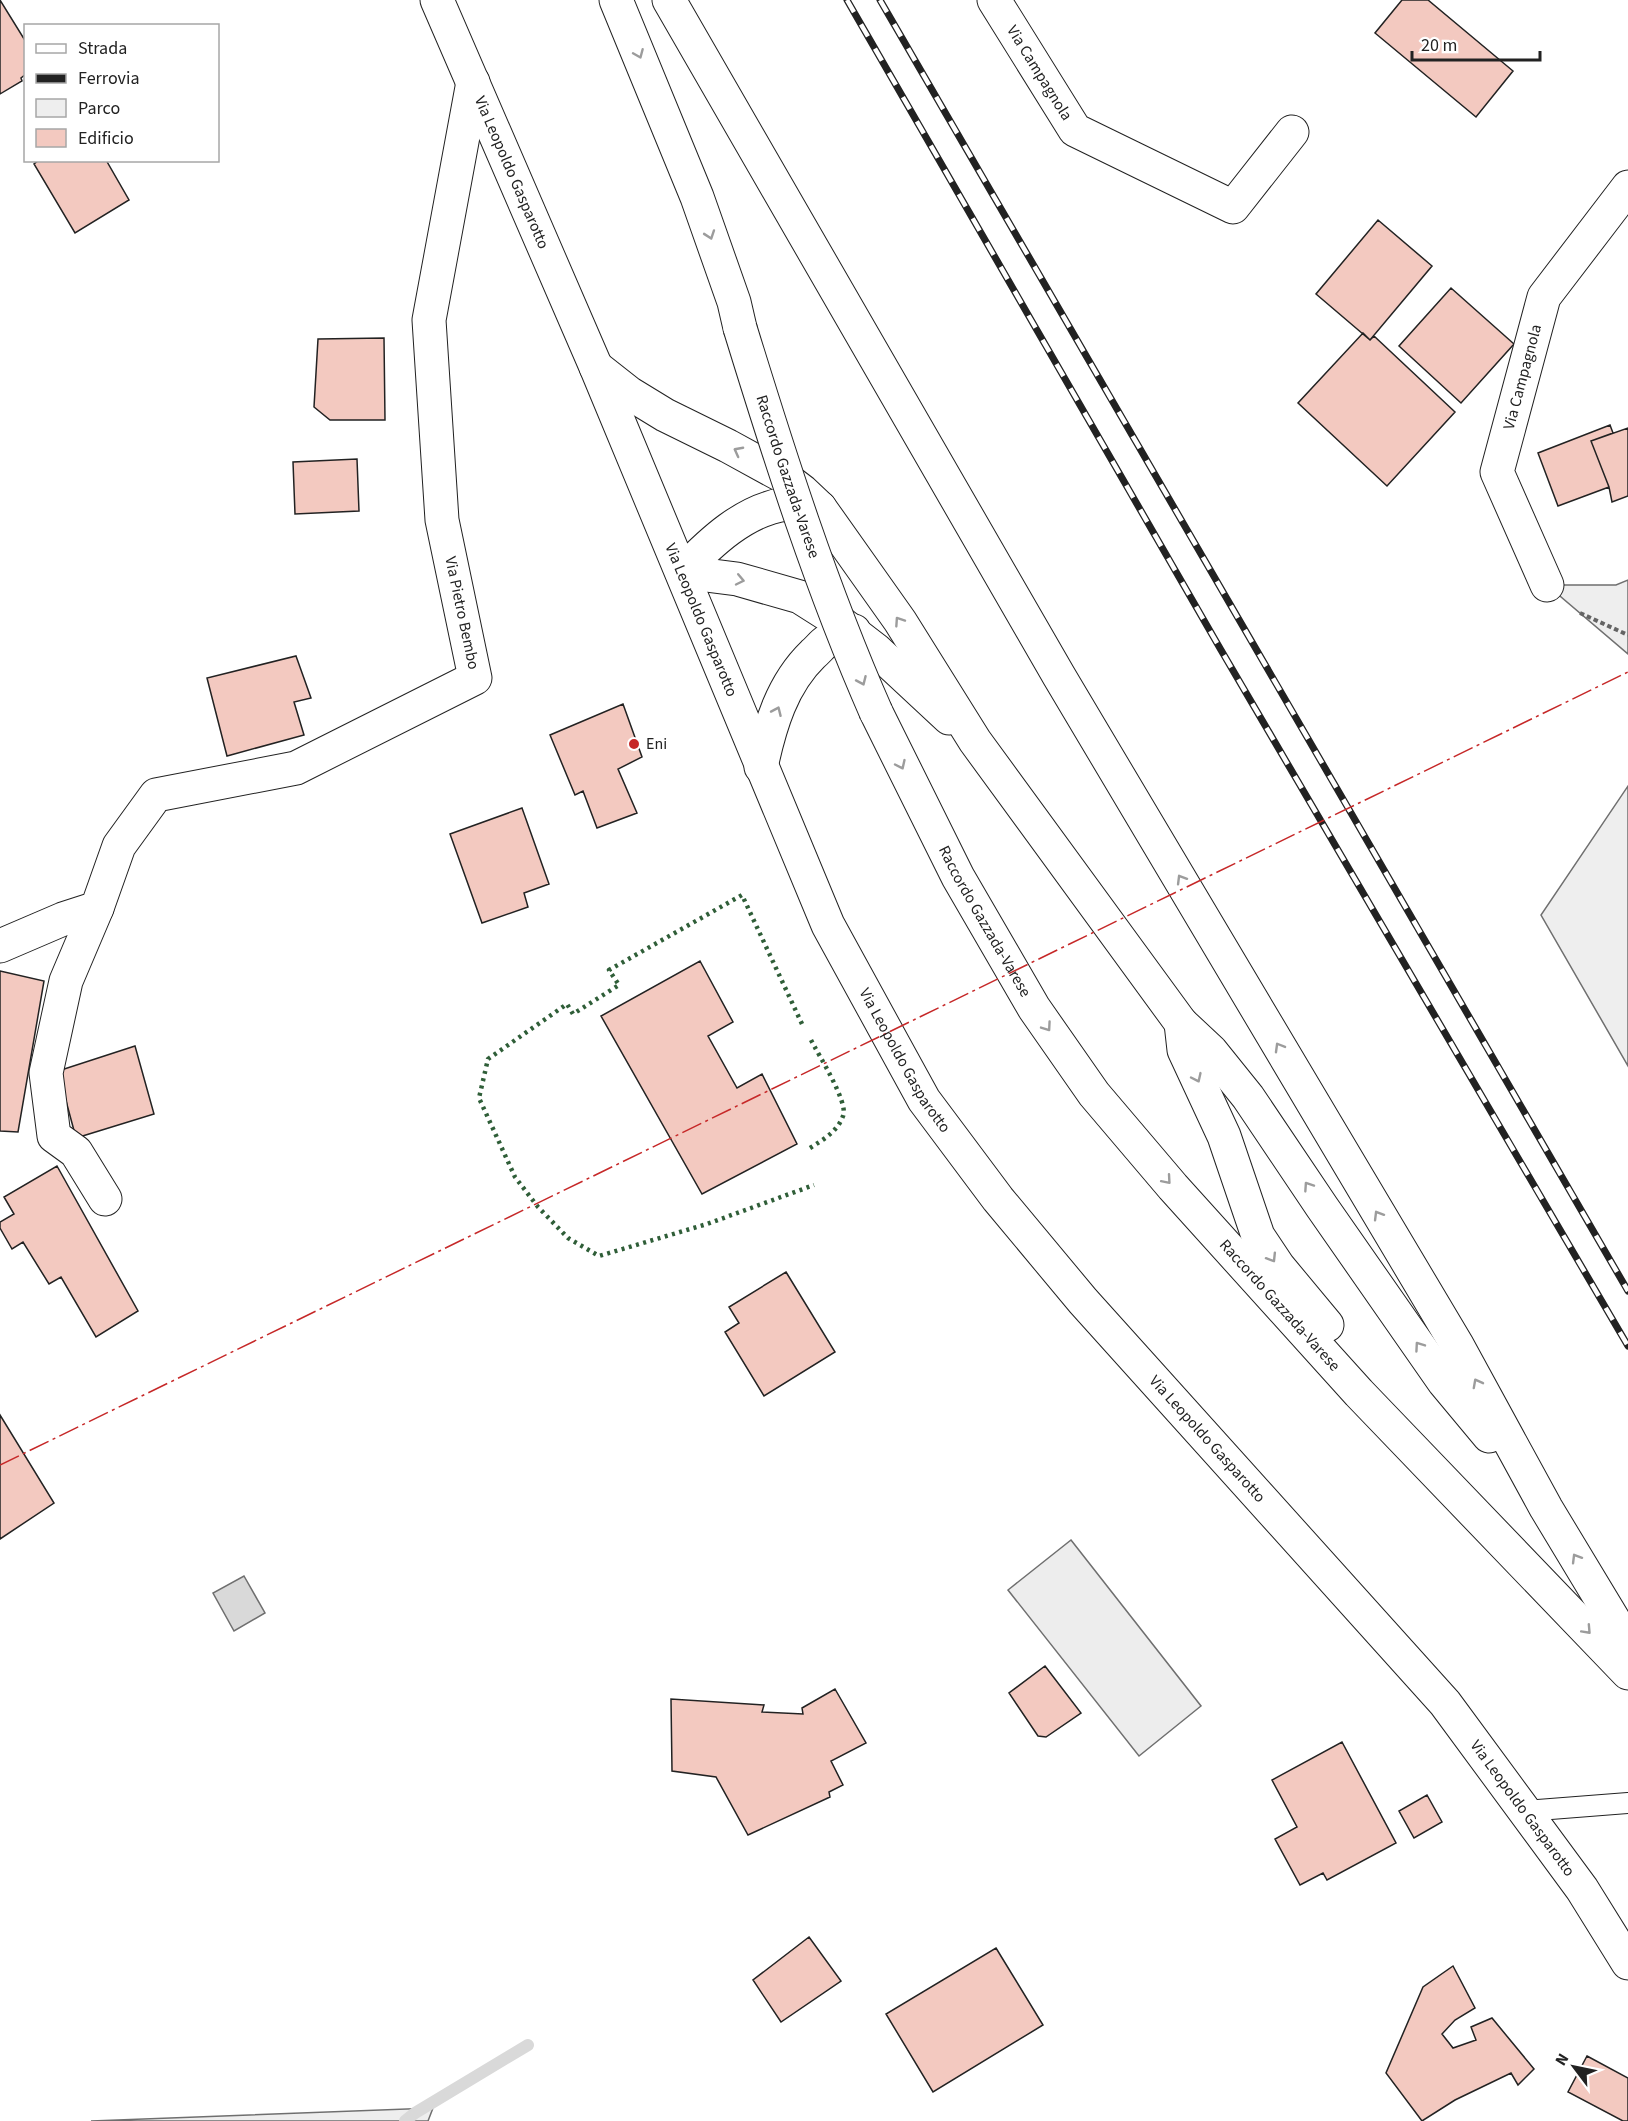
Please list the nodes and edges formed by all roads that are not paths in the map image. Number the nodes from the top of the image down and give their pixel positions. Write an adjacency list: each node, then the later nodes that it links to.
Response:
1 (437, 0): 5 (main road, Via Leopoldo Gasparotto)
2 (616, 0): 20 (main road, Raccordo Gazzada-Varese, one-way to 20, bridge)
3 (669, 0): 19 (main road, one-way to 3)
4 (993, 0): 6 (main road, Via Campagnola)
5 (473, 82): 8 (main road, Via Leopoldo Gasparotto); 15 (main road, Via Pietro Bembo)
6 (1292, 132)
7 (1628, 187): 11 (main road, Via Campagnola)
8 (596, 367): 9 (main road, one-way to 8); 10 (main road, Via Leopoldo Gasparotto)
9 (820, 508): 10 (main road); 13 (main road, one-way to 9)
10 (682, 572): 12 (main road, one-way to 12); 14 (main road, Via Leopoldo Gasparotto)
11 (1547, 585)
12 (854, 632): 13 (main road); 14 (main road, one-way to 12)
13 (975, 741): 17 (main road)
14 (761, 767): 24 (main road, Via Leopoldo Gasparotto)
15 (97, 908): 16 (main road); 18 (main road, Via Pietro Bembo)
16 (0, 946)
17 (1181, 1023): 19 (main road, one-way to 17); 20 (main road, one-way to 20)
18 (105, 1199)
19 (1546, 1508): 21 (main road, one-way to 19)
20 (1551, 1592): 22 (main road, Raccordo Gazzada-Varese, one-way to 22)
21 (1628, 1644)
22 (1628, 1673)
23 (1628, 1803): 24 (lane)
24 (1526, 1811): 25 (main road, Via Leopoldo Gasparotto)
25 (1628, 1963)

